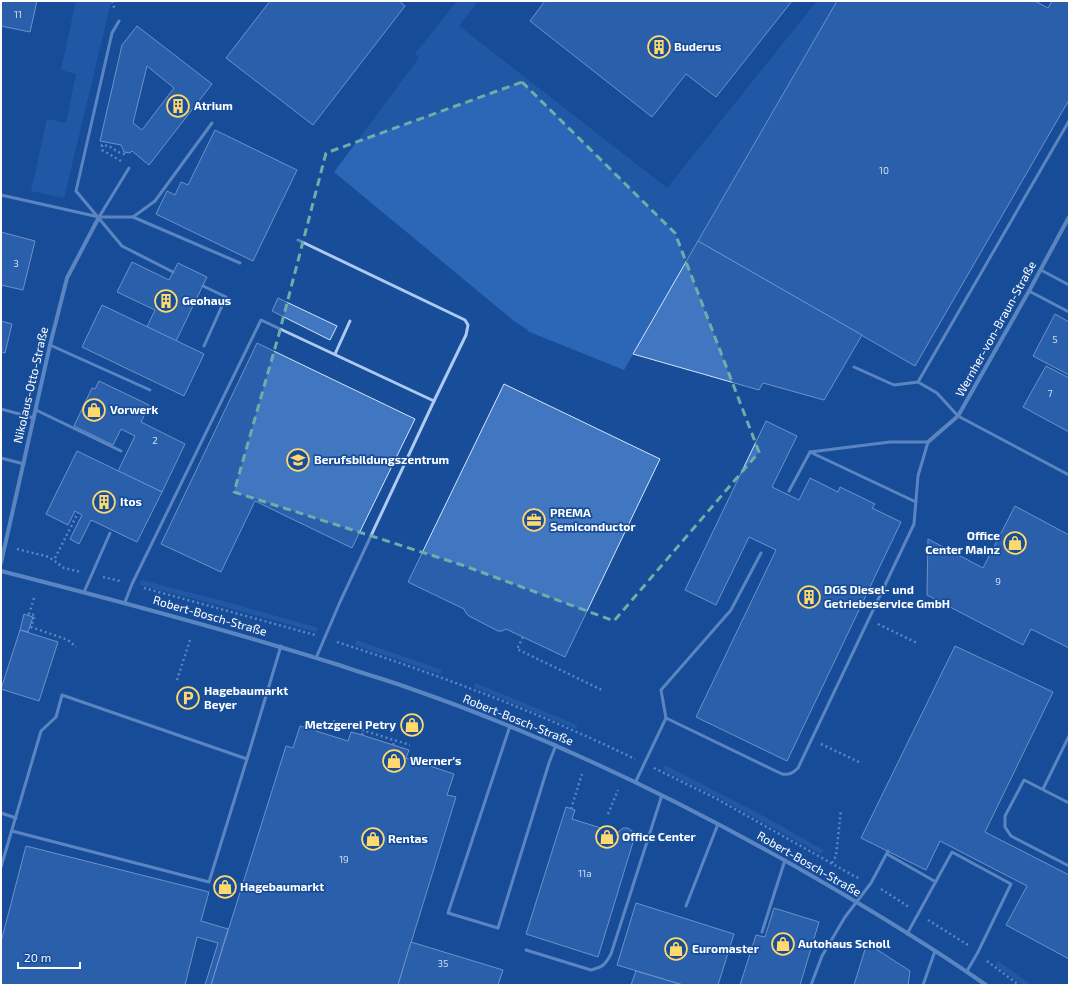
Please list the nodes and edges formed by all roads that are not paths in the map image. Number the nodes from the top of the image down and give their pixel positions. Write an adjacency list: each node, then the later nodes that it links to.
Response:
1 (120, 21): 6 (lane)
2 (1069, 121): 22 (lane)
3 (212, 123): 7 (lane)
4 (129, 168): 6 (lane)
5 (1, 195): 6 (lane)
6 (99, 217): 7 (lane); 12 (lane); 18 (street, Nikolaus-Otto-Straße)
7 (133, 217): 10 (lane)
8 (1069, 217): 11 (street, Wernher-von-Braun-Straße)
9 (298, 240): 24 (lane)
10 (240, 263)
11 (1041, 270): 13 (lane); 15 (street, Wernher-von-Braun-Straße)
12 (174, 272)
13 (1069, 285)
14 (202, 286): 19 (lane)
15 (1029, 291): 16 (lane); 27 (street, Wernher-von-Braun-Straße)
16 (1069, 312)
17 (350, 321): 20 (lane)
18 (50, 345): 23 (lane); 26 (street, Nikolaus-Otto-Straße)
19 (204, 346)
20 (335, 354): 24 (lane); 42 (lane)
21 (854, 367): 22 (lane)
22 (918, 382): 27 (lane)
23 (150, 390)
24 (434, 401): 44 (lane)
25 (1, 409): 28 (lane)
26 (36, 410): 28 (street, Nikolaus-Otto-Straße); 30 (lane)
27 (958, 416): 29 (street, Wernher-von-Braun-Straße); 34 (lane)
28 (34, 418): 33 (street, Nikolaus-Otto-Straße)
29 (928, 442): 31 (lane); 36 (lane)
30 (121, 452)
31 (810, 452): 35 (lane); 36 (lane)
32 (1, 458): 33 (lane)
33 (24, 464): 39 (street, Nikolaus-Otto-Straße)
34 (1069, 475)
35 (789, 491)
36 (916, 502): 45 (lane)
37 (110, 533): 41 (lane)
38 (761, 553): 45 (lane)
39 (1, 563)
40 (1, 571): 41 (street, Robert-Bosch-Straße)
41 (84, 592): 42 (street, Robert-Bosch-Straße)
42 (125, 602): 43 (street, Robert-Bosch-Straße)
43 (281, 646): 44 (street, Robert-Bosch-Straße); 49 (lane)
44 (316, 658): 46 (street, Robert-Bosch-Straße)
45 (666, 718): 50 (lane)
46 (510, 726): 48 (street, Robert-Bosch-Straße); 48 (lane)
47 (1069, 736): 51 (lane)
48 (556, 745): 50 (street, Robert-Bosch-Straße)
49 (247, 760): 55 (lane); 57 (lane)
50 (636, 782): 52 (street, Robert-Bosch-Straße)
51 (1043, 789): 53 (lane); 59 (lane)
52 (662, 794): 56 (street, Robert-Bosch-Straße); 66 (lane)
53 (1069, 803)
54 (1, 813): 55 (lane)
55 (16, 818): 57 (lane)
56 (718, 824): 58 (street, Robert-Bosch-Straße); 63 (lane)
57 (12, 831): 60 (lane)
58 (785, 860): 62 (street, Robert-Bosch-Straße); 64 (lane)
59 (1069, 866)
60 (1, 867)
61 (936, 882): 62 (lane); 65 (lane); 68 (lane)
62 (856, 901): 65 (street, Robert-Bosch-Straße); 69 (lane)
63 (686, 906)
64 (762, 932)
65 (907, 934): 67 (street, Robert-Bosch-Straße)
66 (526, 950)
67 (935, 951): 68 (street, Robert-Bosch-Straße); 70 (lane)
68 (967, 971): 71 (street, Robert-Bosch-Straße)
69 (812, 985)
70 (923, 985)
71 (986, 985)

